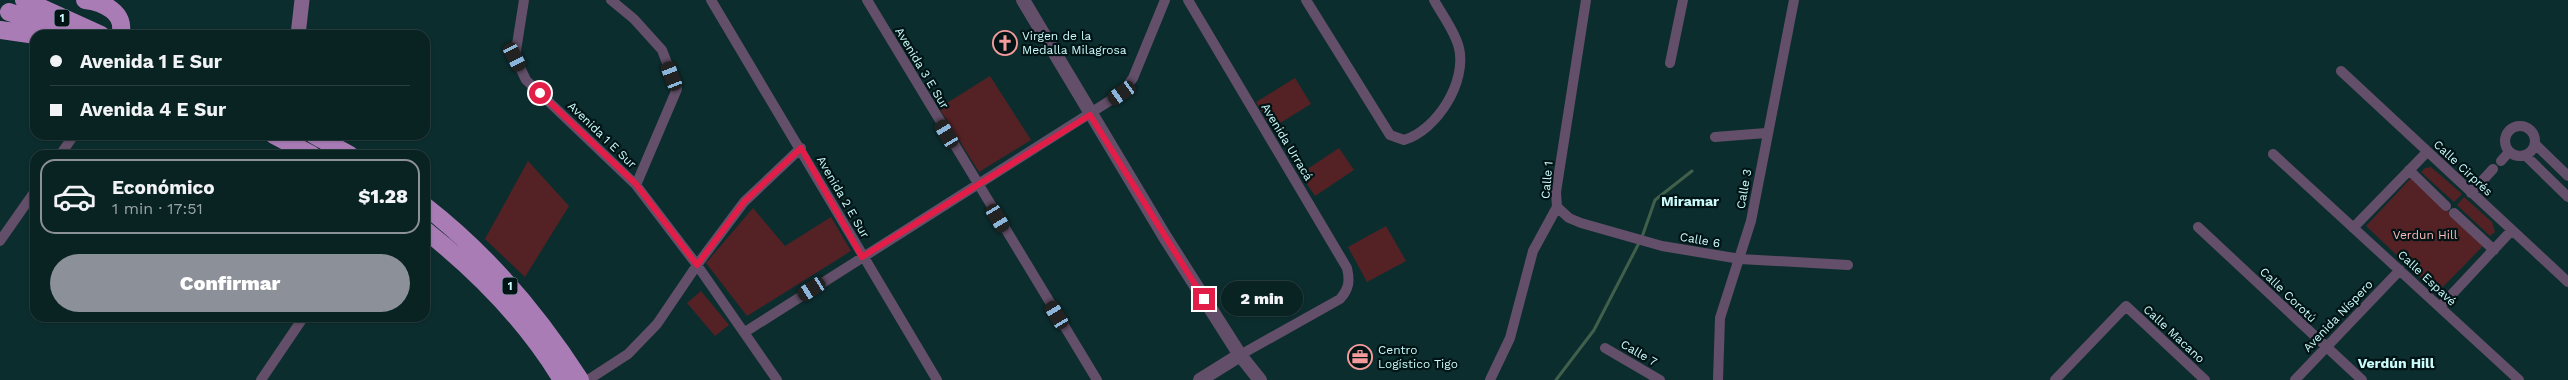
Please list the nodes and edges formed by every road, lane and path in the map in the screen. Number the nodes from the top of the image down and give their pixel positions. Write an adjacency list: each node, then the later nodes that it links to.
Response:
1 (24, 0): 17 (highway, 1)
2 (85, 0): 22 (highway)
3 (302, 0): 23 (main road)
4 (524, 0): 44 (street, Avenida 1 E Sur)
5 (611, 0): 44 (street)
6 (711, 0): 34 (street, Avenida 2 E Sur)
7 (867, 0): 45 (street, Avenida 3 E Sur)
8 (1023, 0): 27 (street)
9 (1165, 0): 27 (street)
10 (1188, 0): 70 (street, Avenida Urracá)
11 (1306, 0): 12 (street)
12 (1434, 0)
13 (1586, 0): 49 (street, Calle 1)
14 (1683, 0): 25 (street)
15 (1794, 0): 28 (street, Calle 3)
16 (8, 7): 17 (highway); 19 (highway, 1); 20 (highway)
17 (53, 13): 21 (highway, 1)
18 (0, 30): 24 (highway)
19 (49, 30)
20 (62, 30)
21 (90, 30)
22 (121, 30)
23 (299, 30)
24 (30, 34)
25 (1670, 63)
26 (2341, 71): 38 (street, Calle Cirprés)
27 (1090, 115): 45 (street); 70 (street)
28 (1766, 133): 29 (street); 60 (street, Calle 3)
29 (1715, 137)
30 (284, 140): 35 (highway)
31 (322, 140): 36 (highway)
32 (323, 140): 37 (highway)
33 (2535, 144): 39 (street); 41 (street); 43 (street)
34 (801, 148): 59 (street, Avenida 2 E Sur); 61 (street)
35 (302, 150)
36 (335, 150)
37 (341, 150)
38 (2427, 152): 42 (street); 46 (street, Calle Cirprés)
39 (2509, 152): 41 (street); 46 (street)
40 (2273, 154): 53 (street, Calle Espavé)
41 (2525, 155): 47 (street)
42 (2409, 170): 53 (street); 58 (street)
43 (2568, 176)
44 (636, 184): 61 (street, Avenida 1 E Sur)
45 (978, 185): 59 (street); 77 (street, Avenida 3 E Sur)
46 (2471, 193): 54 (street, Calle Cirprés)
47 (2568, 197)
48 (30, 198): 56 (street)
49 (1557, 207): 60 (street, Calle 6); 80 (street, Calle 1)
50 (430, 210): 57 (highway, 1)
51 (430, 218): 57 (highway)
52 (2198, 227): 69 (street, Calle Corotú)
53 (2354, 228): 63 (street, Calle Espavé)
54 (2512, 230): 58 (street); 64 (street, Calle Cirprés)
55 (430, 235): 72 (highway, 1)
56 (0, 242)
57 (466, 242): 73 (highway, 1)
58 (2494, 250): 65 (street)
59 (862, 257): 67 (street); 76 (street, Avenida 2 E Sur)
60 (1740, 259): 62 (street, Calle 6); 82 (street, Calle 3)
61 (697, 265): 67 (street, Avenida 1 E Sur); 74 (street)
62 (1848, 265)
63 (2400, 270): 65 (street, Calle Espavé); 69 (street, Avenida Níspero)
64 (2568, 282)
65 (2440, 307): 87 (street, Calle Espavé)
66 (300, 322): 71 (street)
67 (745, 332): 75 (street, Avenida 1 E Sur)
68 (1605, 348): 81 (street, Calle 7)
69 (2325, 348): 85 (street, Avenida Níspero); 86 (street, Calle Corotú)
70 (1240, 355): 78 (street); 79 (street)
71 (261, 380)
72 (562, 380)
73 (580, 380)
74 (588, 380)
75 (777, 380)
76 (937, 380)
77 (1096, 380)
78 (1200, 380)
79 (1260, 380)
80 (1490, 380)
81 (1660, 380)
82 (1718, 380)
83 (2055, 380): 84 (street, Calle Macano)
84 (2205, 380)
85 (2295, 380)
86 (2362, 380)
87 (2519, 380)

